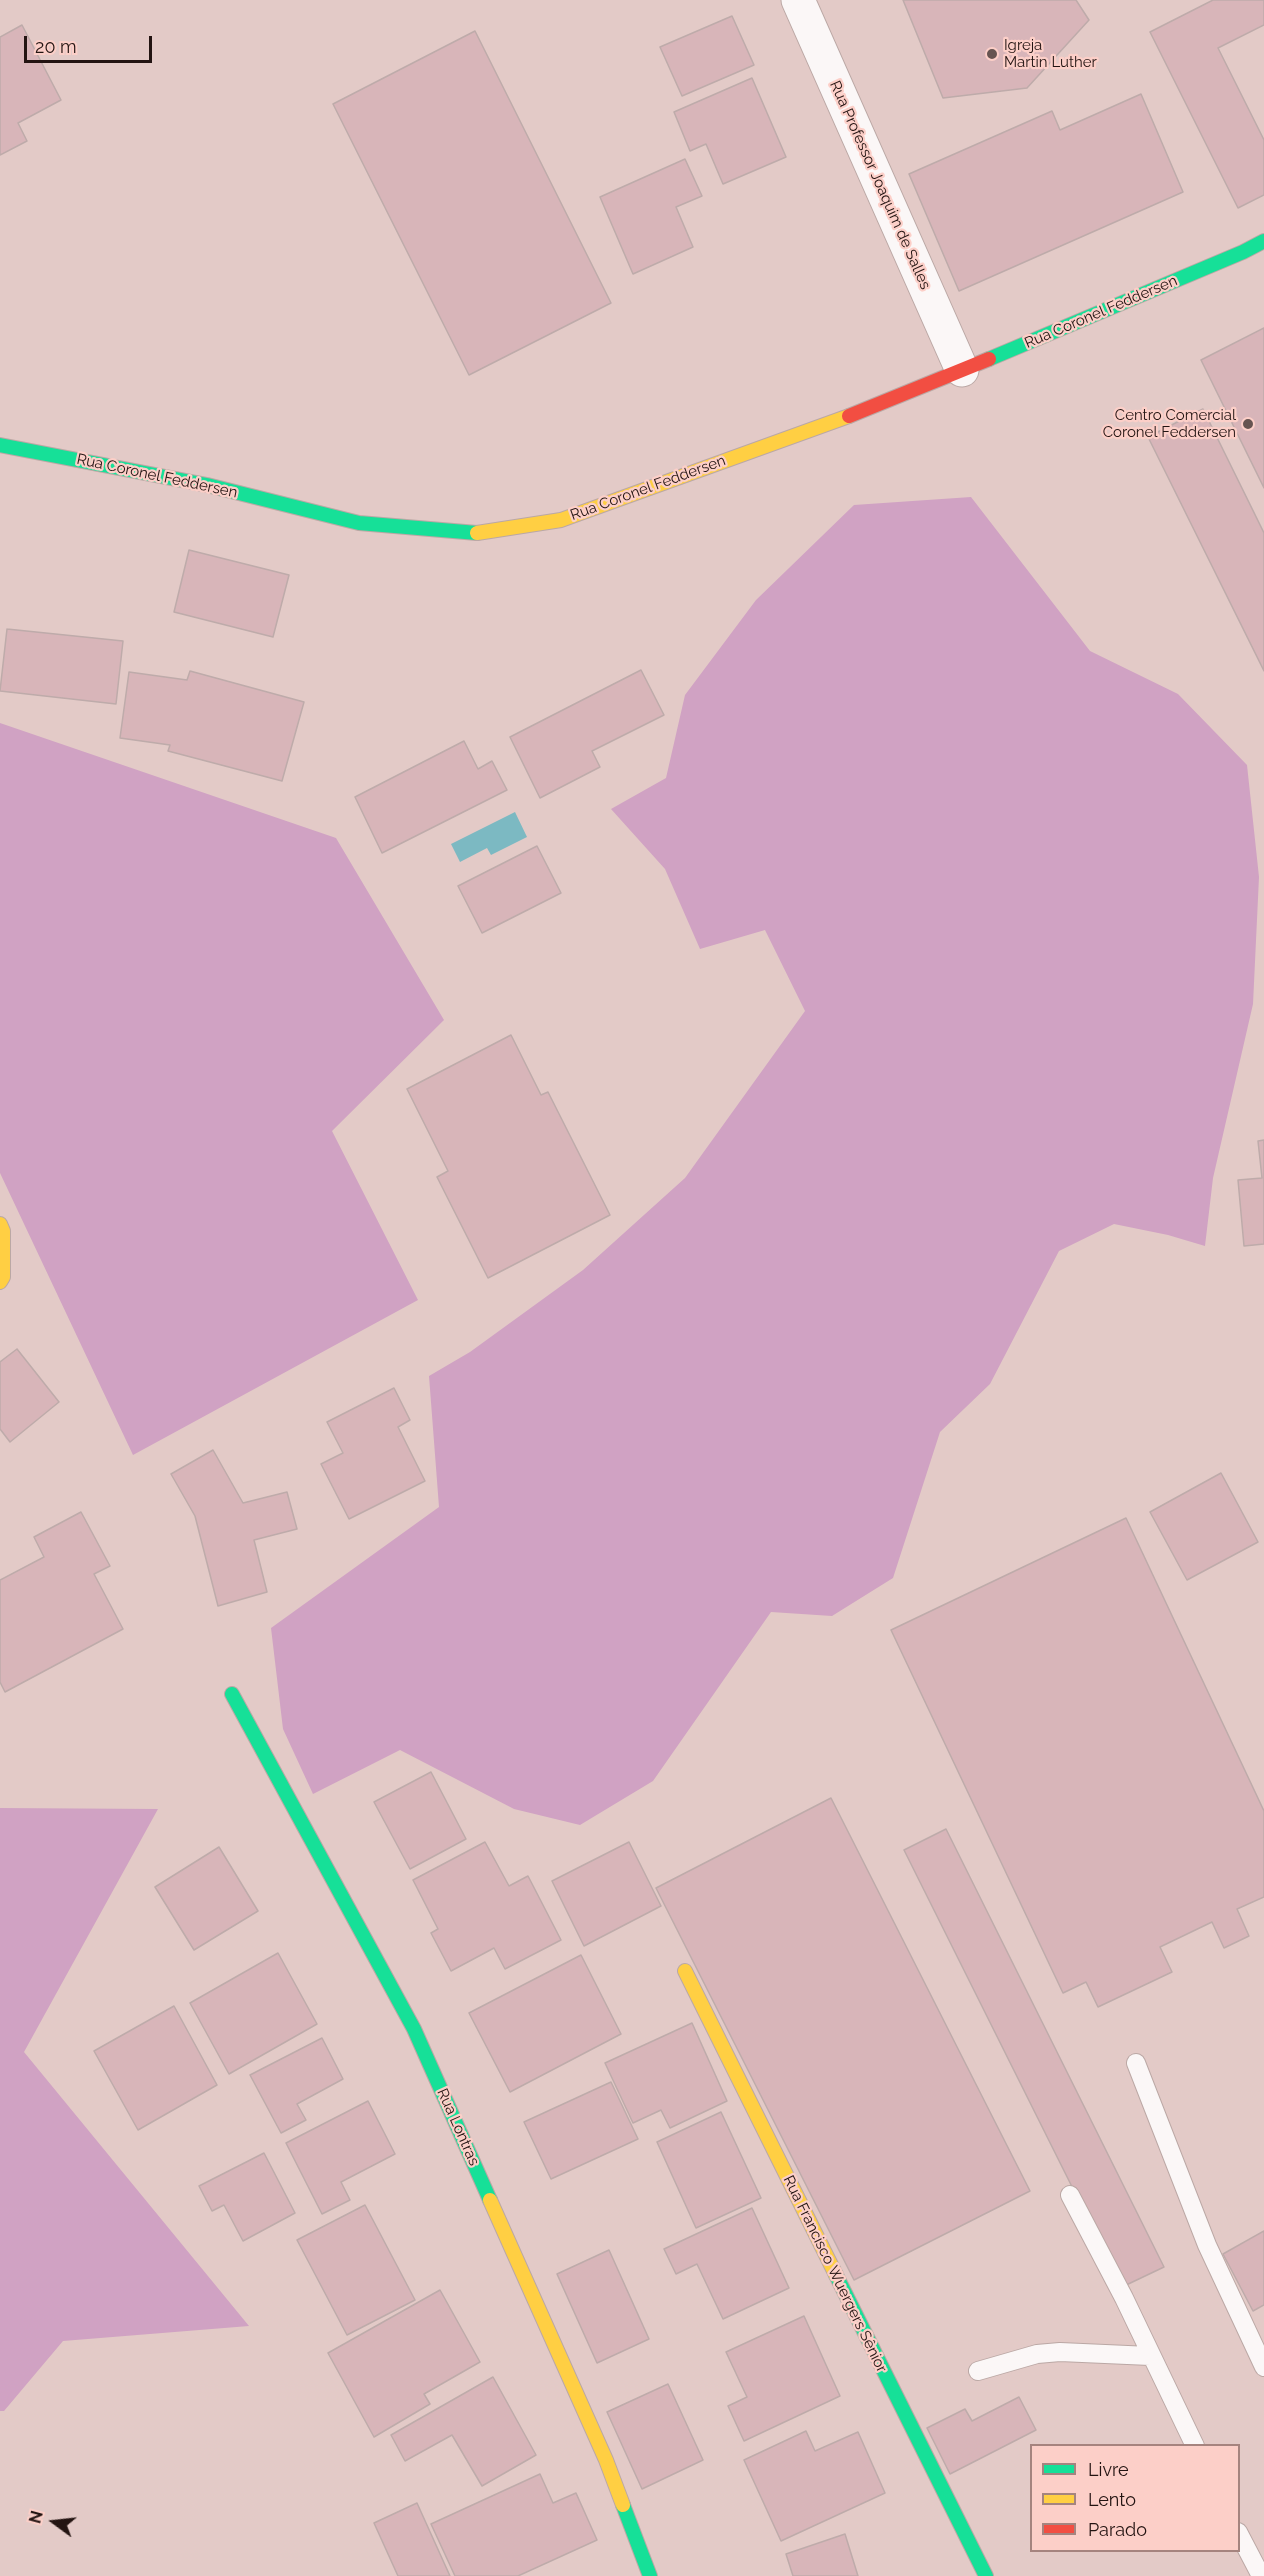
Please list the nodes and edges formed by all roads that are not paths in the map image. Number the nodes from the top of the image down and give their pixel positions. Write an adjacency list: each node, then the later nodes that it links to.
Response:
1 (798, 0): 3 (street, Rua Professor Joaquim de Salles)
2 (1264, 241): 3 (street, Rua Coronel Feddersen)
3 (962, 370): 4 (street, Rua Coronel Feddersen)
4 (0, 445)
5 (0, 1224): 6 (street)
6 (0, 1282)
7 (232, 1694): 16 (street, Rua Lontras)
8 (685, 1971): 17 (street, Rua Francisco Wuergers Sênior)
9 (1136, 2063): 12 (lane)
10 (1070, 2194): 11 (lane)
11 (1150, 2356): 13 (lane); 14 (lane)
12 (1264, 2367)
13 (978, 2372)
14 (1194, 2444)
15 (1240, 2534): 18 (lane)
16 (650, 2576)
17 (986, 2576)
18 (1261, 2576)

